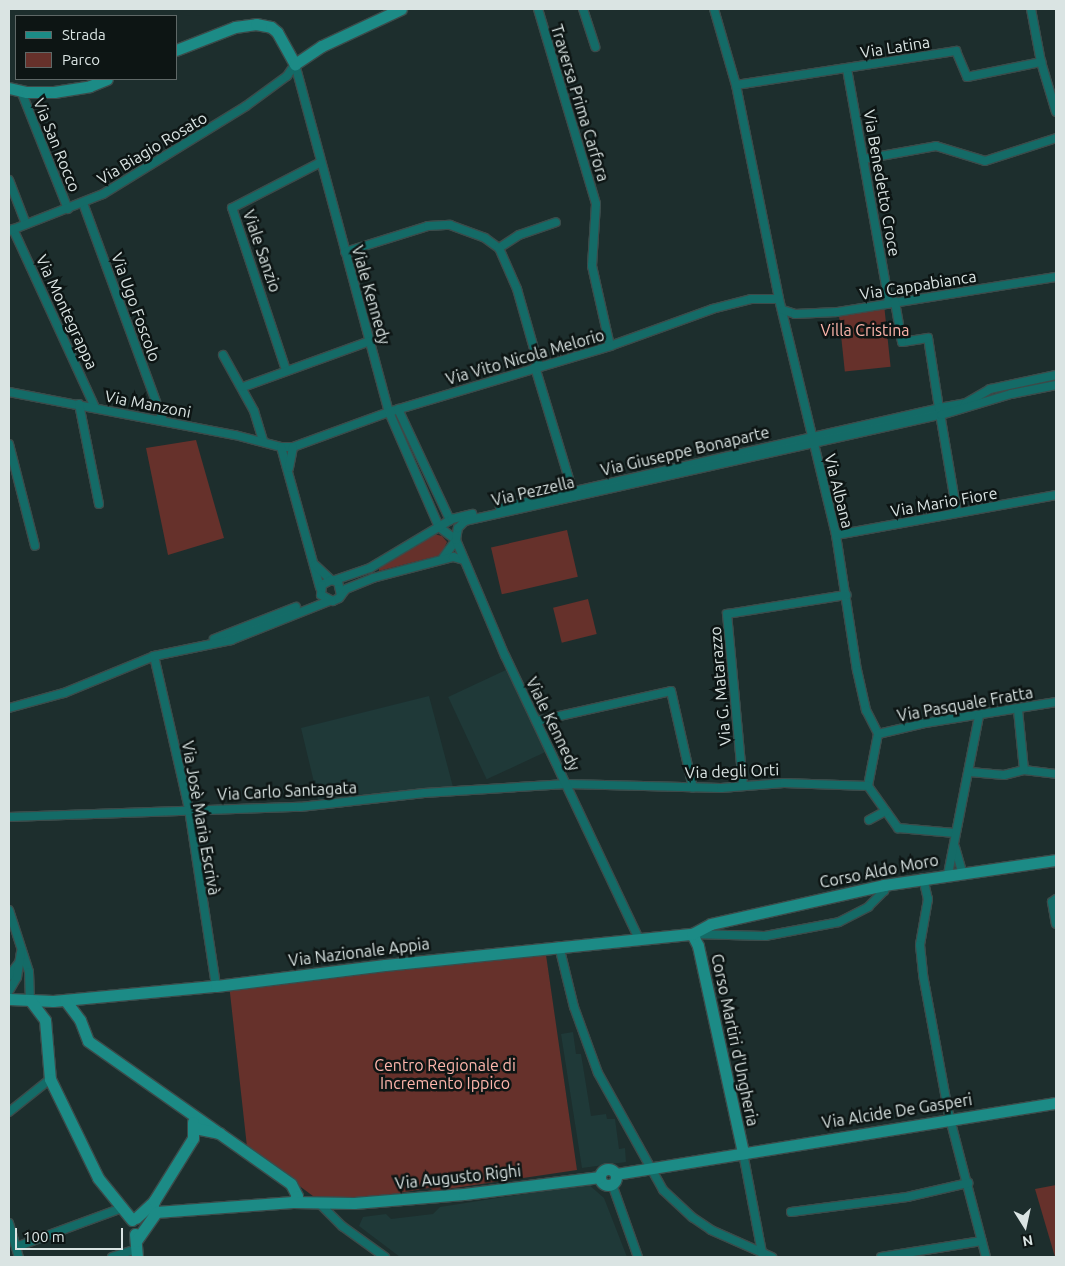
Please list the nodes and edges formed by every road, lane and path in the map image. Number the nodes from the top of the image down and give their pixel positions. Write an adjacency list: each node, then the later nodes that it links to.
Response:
1 (401, 9): 9 (street)
2 (538, 9): 33 (street, Traversa Prima Carfora)
3 (583, 9): 6 (street)
4 (714, 9): 12 (street, Via Albana)
5 (1031, 9): 8 (street)
6 (595, 46)
7 (178, 49): 9 (street)
8 (1041, 62): 10 (street, Via Latina); 15 (street)
9 (295, 64): 19 (street, Viale Kennedy); 21 (street, Via Biagio Rosato)
10 (847, 69): 12 (street, Via Latina); 18 (street, Via Benedetto Croce)
11 (105, 80): 14 (street)
12 (736, 84): 29 (street, Via Albana)
13 (9, 88): 14 (street)
14 (21, 91): 22 (street, Via San Rocco)
15 (1053, 92): 16 (street)
16 (1056, 112)
17 (1056, 138): 18 (street)
18 (864, 159): 30 (street, Via Benedetto Croce)
19 (321, 162): 27 (street, Viale Kennedy); 36 (street, Viale Sanzio)
20 (9, 180): 24 (street)
21 (83, 203): 22 (street, Via Biagio Rosato); 48 (street, Via Ugo Foscolo)
22 (68, 210): 24 (street, Via Biagio Rosato)
23 (556, 222): 26 (street)
24 (26, 224): 25 (street, Via Biagio Rosato)
25 (11, 230): 44 (street, Via Montegrappa)
26 (499, 248): 27 (street); 35 (street)
27 (345, 252): 32 (street, Viale Kennedy)
28 (1056, 277): 30 (street, Via Cappabianca)
29 (779, 299): 31 (street, Via Albana); 33 (street, Via Vito Nicola Melorio)
30 (892, 303): 31 (street, Via Cappabianca); 46 (street, Via Benedetto Croce)
31 (783, 310): 49 (street, Via Albana)
32 (370, 341): 36 (street); 47 (street, Viale Kennedy)
33 (610, 346): 35 (street, Via Vito Nicola Melorio)
34 (223, 355): 39 (street)
35 (537, 366): 45 (street, Via Vito Nicola Melorio); 55 (street)
36 (286, 370): 39 (street)
37 (1056, 375): 41 (street)
38 (1056, 385): 42 (street)
39 (242, 387): 50 (street)
40 (9, 392): 43 (street, Via Manzoni)
41 (981, 393): 42 (street); 46 (street)
42 (985, 403): 46 (street)
43 (79, 404): 44 (street, Via Manzoni); 57 (street)
44 (95, 408): 48 (street, Via Manzoni)
45 (398, 409): 47 (street, Via Vito Nicola Melorio); 59 (street)
46 (939, 409): 49 (street); 58 (street)
47 (389, 412): 52 (street, Via Vito Nicola Melorio); 60 (street, Viale Kennedy)
48 (163, 420): 50 (street, Via Manzoni)
49 (811, 439): 55 (street, Via Pezzella); 61 (street, Via Albana)
50 (262, 441): 53 (street, Via Manzoni)
51 (9, 444): 63 (street)
52 (293, 447): 53 (street, Via Vito Nicola Melorio); 54 (street)
53 (281, 448): 54 (street)
54 (288, 470): 66 (street)
55 (573, 494): 59 (street); 62 (street, Via Pezzella)
56 (1056, 495): 58 (street, Via Mario Fiore)
57 (99, 504)
58 (957, 513): 61 (street, Via Mario Fiore)
59 (450, 520): 60 (street)
60 (439, 526): 62 (street); 67 (street)
61 (836, 535): 72 (street, Via Albana)
62 (456, 540): 64 (street); 65 (street, Viale Kennedy)
63 (35, 546)
64 (441, 560): 65 (street); 68 (street)
65 (464, 560): 82 (street, Viale Kennedy)
66 (315, 565): 69 (street); 70 (street)
67 (370, 568): 68 (street); 69 (street)
68 (373, 578): 71 (street)
69 (333, 580): 70 (street); 71 (street)
70 (320, 590): 73 (street); 74 (street)
71 (341, 595): 73 (street)
72 (846, 595): 83 (street, Via Albana); 88 (street, Via G. Matarazzo)
73 (329, 601): 74 (street)
74 (176, 652): 75 (street)
75 (154, 656): 77 (street); 91 (street, Via Josè Maria Escrivà)
76 (1056, 702): 79 (street, Via Pasquale Fratta)
77 (30, 703): 78 (street); 80 (street)
78 (9, 708)
79 (1018, 710): 81 (street, Via Pasquale Fratta); 84 (street)
80 (9, 713)
81 (979, 716): 83 (street, Via Pasquale Fratta); 85 (street)
82 (536, 721): 87 (street, Viale Kennedy); 90 (street)
83 (878, 734): 89 (street)
84 (1024, 770): 85 (street); 86 (street)
85 (970, 772): 95 (street)
86 (1056, 774)
87 (567, 784): 90 (street, Via degli Orti); 91 (street, Via Carlo Santagata); 106 (street, Viale Kennedy)
88 (743, 786): 89 (street, Via degli Orti); 90 (street, Via degli Orti)
89 (868, 786): 92 (street)
90 (693, 788)
91 (189, 810): 93 (street, Via Carlo Santagata); 110 (street, Via Josè Maria Escrivà)
92 (886, 812): 94 (street); 95 (street)
93 (9, 817)
94 (869, 820)
95 (955, 834): 96 (street)
96 (954, 845): 98 (street); 99 (street)
97 (1056, 860): 98 (street, Corso Aldo Moro)
98 (962, 872): 99 (street, Corso Aldo Moro)
99 (948, 874): 100 (street, Corso Aldo Moro)
100 (923, 878): 101 (street, Corso Aldo Moro); 122 (street)
101 (884, 885): 105 (street, Corso Aldo Moro); 105 (street)
102 (1056, 899): 104 (street)
103 (9, 910): 108 (street)
104 (1056, 924)
105 (692, 934): 106 (street, Via Nazionale Appia); 125 (street, Corso Martiri d'Ungheria)
106 (639, 939): 107 (street, Via Nazionale Appia)
107 (559, 946): 110 (street, Via Nazionale Appia); 126 (street)
108 (21, 947): 109 (street); 111 (street); 114 (street)
109 (9, 976)
110 (216, 986): 112 (street, Via Nazionale Appia)
111 (9, 991)
112 (85, 997): 115 (street, Via Nazionale Appia); 116 (street)
113 (9, 999): 114 (street, Via Nazionale Appia)
114 (30, 1000): 115 (street, Via Nazionale Appia); 117 (street)
115 (60, 1000): 116 (street); 117 (street)
116 (80, 1020): 120 (street)
117 (47, 1030): 118 (street)
118 (50, 1079): 121 (street); 133 (street)
119 (1056, 1103): 122 (street, Via Alcide De Gasperi)
120 (189, 1111): 123 (street); 124 (street)
121 (9, 1112)
122 (950, 1119): 125 (street, Via Alcide De Gasperi); 128 (street)
123 (195, 1128): 124 (street); 132 (street)
124 (219, 1133): 129 (street)
125 (743, 1153): 126 (street); 139 (street)
126 (650, 1169): 127 (street); 139 (street)
127 (614, 1179): 131 (street, Via Augusto Righi); 143 (street)
128 (968, 1183): 134 (street); 137 (street)
129 (291, 1184): 130 (street); 131 (street)
130 (293, 1202): 131 (street, Via Augusto Righi); 132 (street, Via Augusto Righi)
131 (319, 1203): 142 (street)
132 (155, 1206): 136 (street); 136 (street)
133 (122, 1208): 136 (street); 138 (street)
134 (791, 1212)
135 (9, 1223): 138 (street)
136 (135, 1236): 141 (street)
137 (982, 1241): 145 (street); 146 (street)
138 (16, 1247): 140 (street)
139 (762, 1253): 144 (street)
140 (19, 1257)
141 (112, 1257)
142 (386, 1257)
143 (638, 1257)
144 (772, 1257)
145 (881, 1257)
146 (986, 1257)

